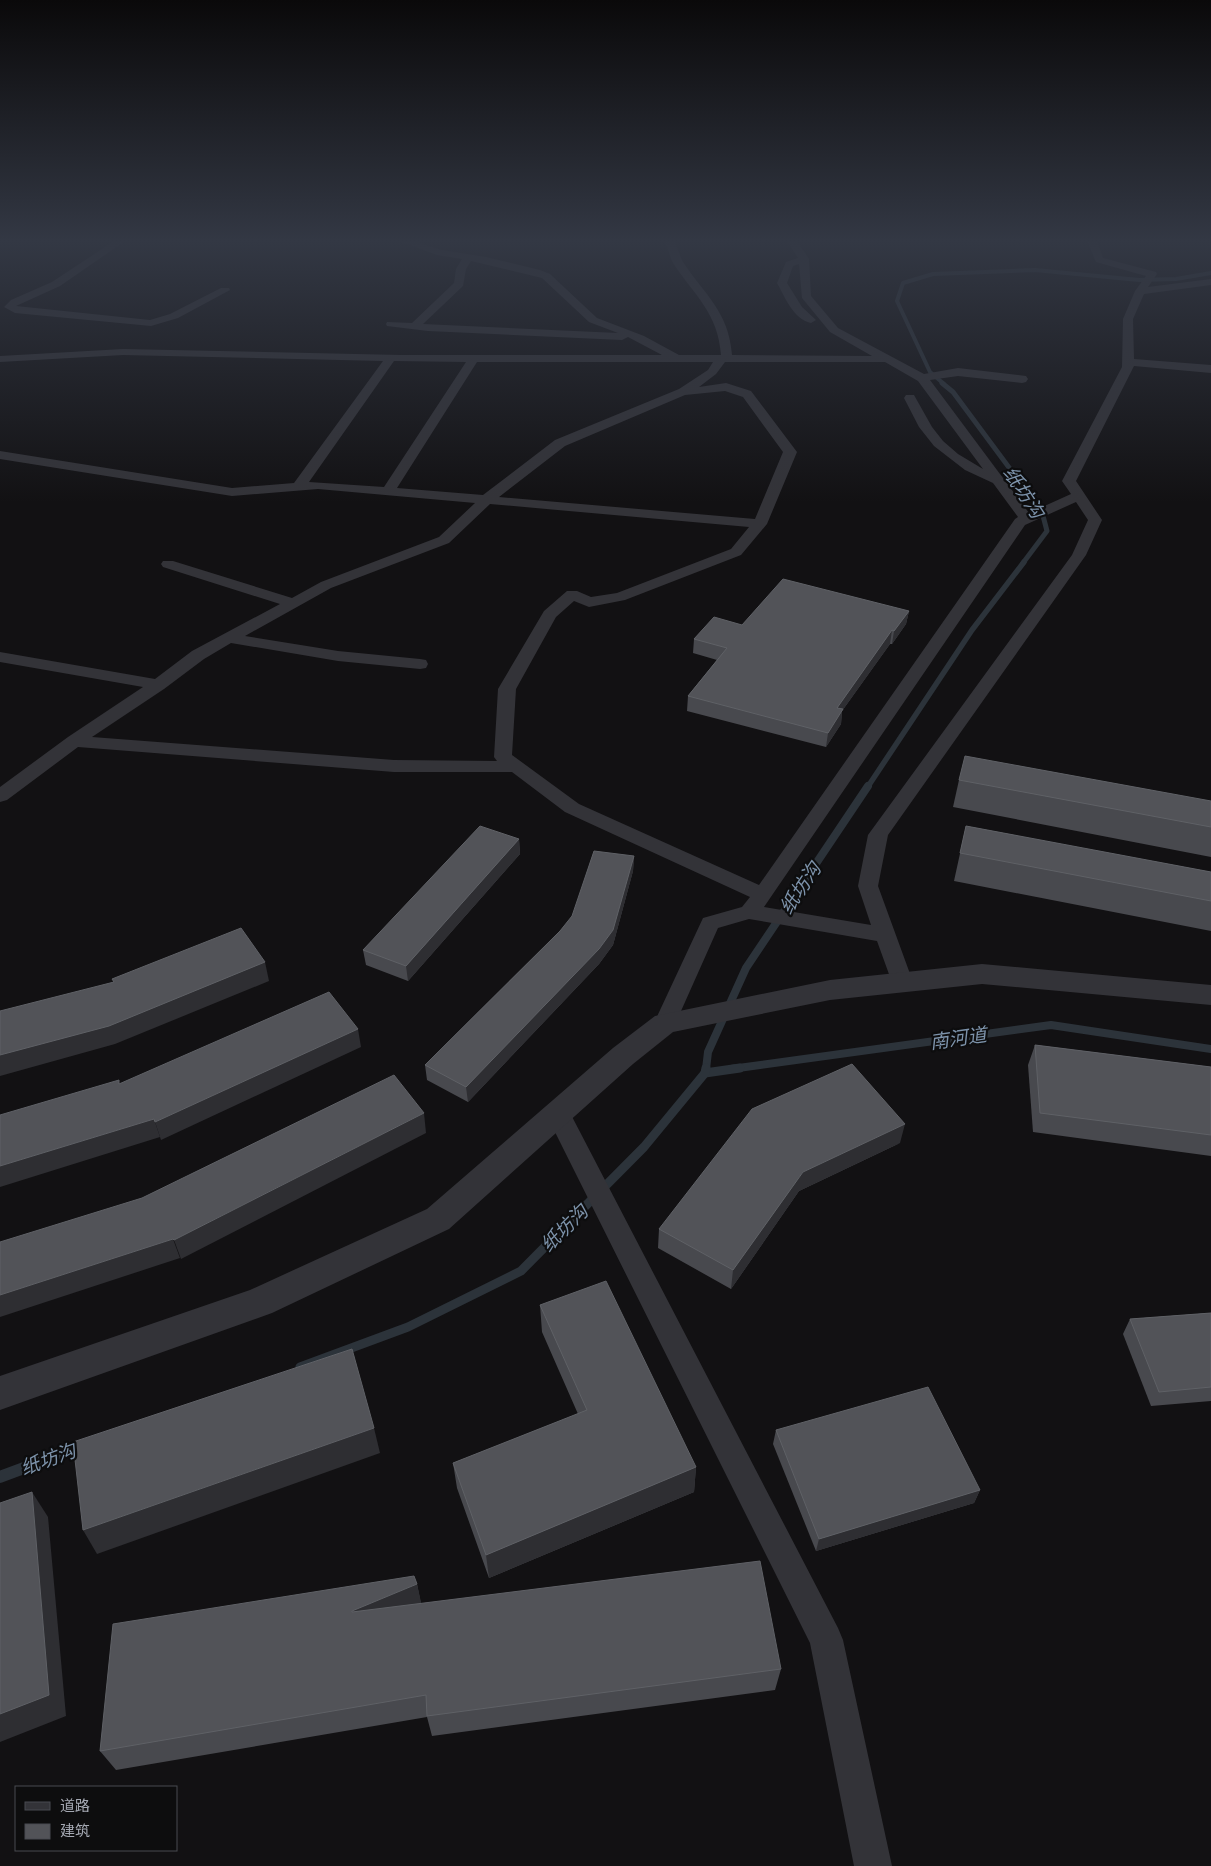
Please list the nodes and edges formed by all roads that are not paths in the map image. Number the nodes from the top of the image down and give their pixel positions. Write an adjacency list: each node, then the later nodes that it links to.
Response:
1 (122, 328): 9 (street)
2 (428, 328): 12 (street)
3 (430, 328): 10 (street)
4 (614, 328): 10 (street)
5 (723, 328): 17 (street)
6 (829, 328): 8 (street)
7 (1128, 328): 20 (street)
8 (834, 330): 18 (street)
9 (115, 333)
10 (640, 338): 16 (street)
11 (99, 343): 13 (street)
12 (444, 348): 14 (street); 15 (street)
13 (82, 354): 14 (street); 19 (street)
14 (391, 358): 28 (street)
15 (473, 359): 16 (street); 29 (street)
16 (679, 359): 17 (street)
17 (724, 359): 18 (street); 24 (street)
18 (889, 359): 22 (street)
19 (0, 360)
20 (1128, 362): 21 (street); 30 (street)
21 (1211, 369)
22 (932, 376): 23 (street); 27 (street)
23 (1022, 379)
24 (683, 392): 31 (street); 33 (street)
25 (910, 398): 27 (street)
26 (0, 455): 28 (street)
27 (998, 480): 32 (street)
28 (299, 486): 29 (street)
29 (388, 491): 31 (street)
30 (1079, 496): 32 (street); 45 (street)
31 (486, 500): 33 (street); 35 (street)
32 (1030, 516): 43 (street)
33 (760, 524): 41 (street)
34 (168, 564): 35 (street)
35 (293, 603): 36 (street)
36 (228, 638): 38 (street); 39 (street)
37 (0, 657): 39 (street)
38 (420, 664)
39 (158, 685): 40 (street)
40 (74, 741): 41 (street); 42 (street)
41 (518, 768): 43 (street)
42 (0, 796)
43 (763, 894): 44 (street)
44 (759, 913): 45 (street); 48 (street)
45 (886, 935): 46 (street)
46 (902, 982): 47 (street); 48 (street)
47 (1211, 995)
48 (680, 1020): 49 (street)
49 (558, 1114): 50 (street); 51 (street)
50 (0, 1393)
51 (873, 1866)

